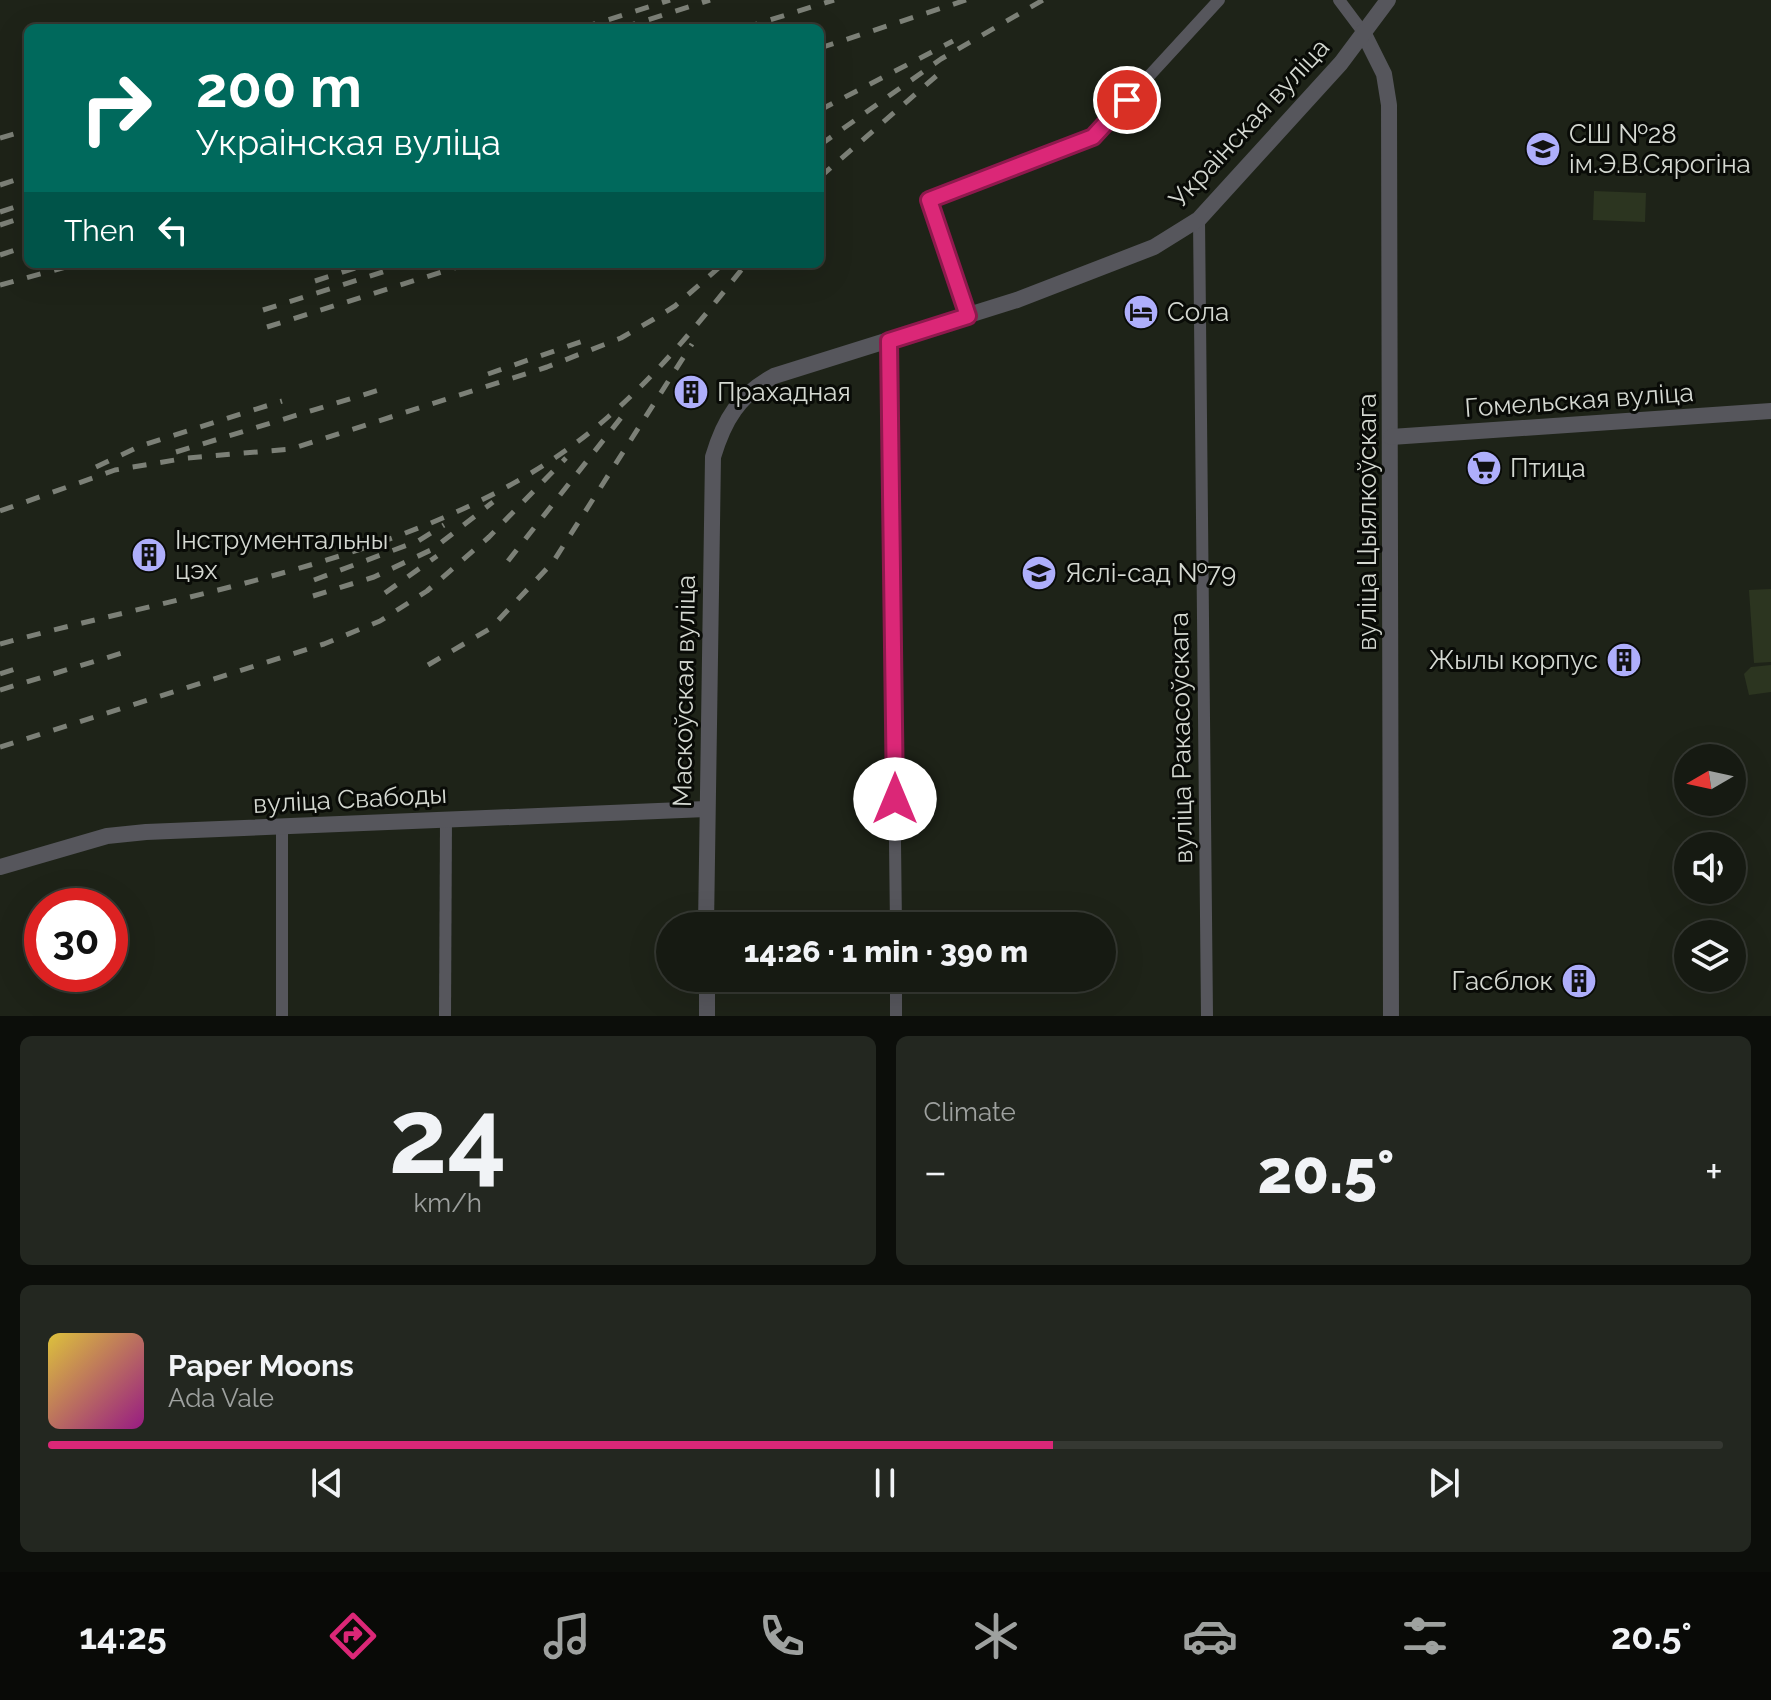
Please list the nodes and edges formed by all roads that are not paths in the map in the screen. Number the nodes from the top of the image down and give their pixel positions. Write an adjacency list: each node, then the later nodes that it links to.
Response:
1 (1219, 0): 6 (street)
2 (1339, 0): 4 (street)
3 (1388, 0): 4 (street, Украінская вуліца)
4 (1363, 32): 5 (street, Украінская вуліца); 9 (street, вуліца Цыялкоўскага)
5 (1199, 219): 6 (street, Украінская вуліца); 23 (street, вуліца Ракасоўскага)
6 (968, 316): 7 (street, Украінская вуліца)
7 (889, 341): 10 (street, Украінская вуліца); 16 (street)
8 (1771, 411): 9 (street, Гомельская вуліца)
9 (1391, 437): 24 (street, вуліца Цыялкоўскага)
10 (713, 457): 11 (street, Маскоўская вуліца)
11 (706, 809): 12 (street, вуліца Свабоды); 15 (street, Маскоўская вуліца)
12 (446, 819): 13 (street, вуліца Свабоды); 20 (street)
13 (282, 826): 14 (street, вуліца Свабоды); 19 (street)
14 (0, 867)
15 (706, 912)
16 (896, 912)
17 (707, 992): 21 (street)
18 (896, 992): 22 (street)
19 (282, 1016)
20 (445, 1016)
21 (707, 1016)
22 (896, 1016)
23 (1207, 1016)
24 (1391, 1016)

